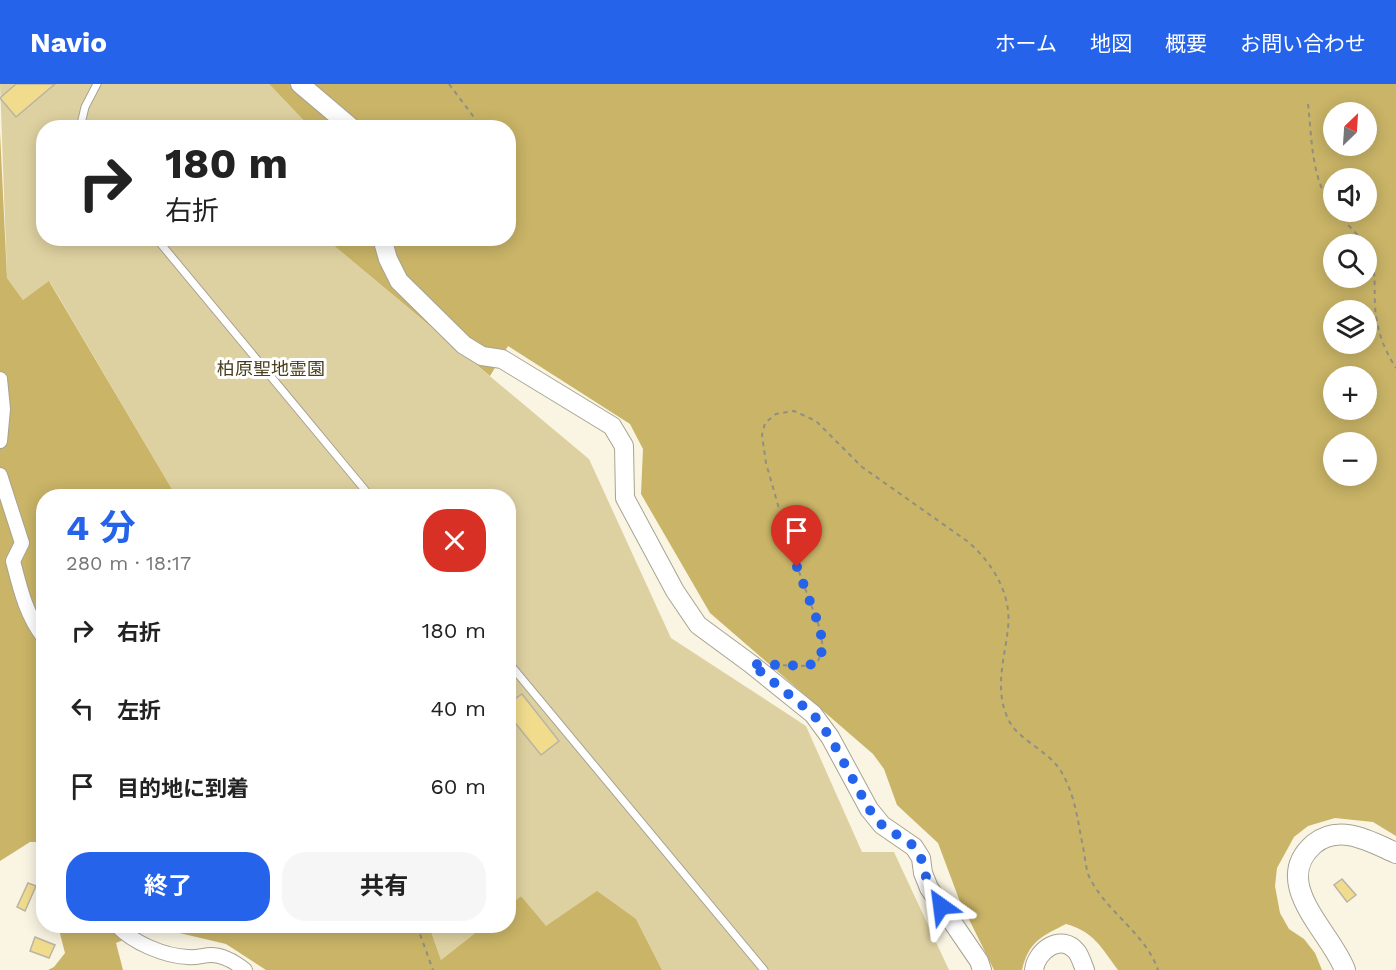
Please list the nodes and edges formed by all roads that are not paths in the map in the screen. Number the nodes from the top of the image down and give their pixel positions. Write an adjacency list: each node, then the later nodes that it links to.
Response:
1 (97, 84): 3 (lane)
2 (300, 84): 4 (street)
3 (82, 120)
4 (343, 120)
5 (163, 246): 10 (lane)
6 (384, 246): 19 (street)
7 (0, 379): 8 (street)
8 (0, 441)
9 (0, 475): 12 (street)
10 (364, 489)
11 (0, 552): 12 (street)
12 (13, 561): 13 (street)
13 (36, 628)
14 (516, 672): 18 (lane)
15 (1396, 853): 22 (main road)
16 (125, 933): 17 (street)
17 (245, 970)
18 (764, 970)
19 (982, 970)
20 (1034, 970): 21 (street)
21 (1085, 970)
22 (1345, 970)

